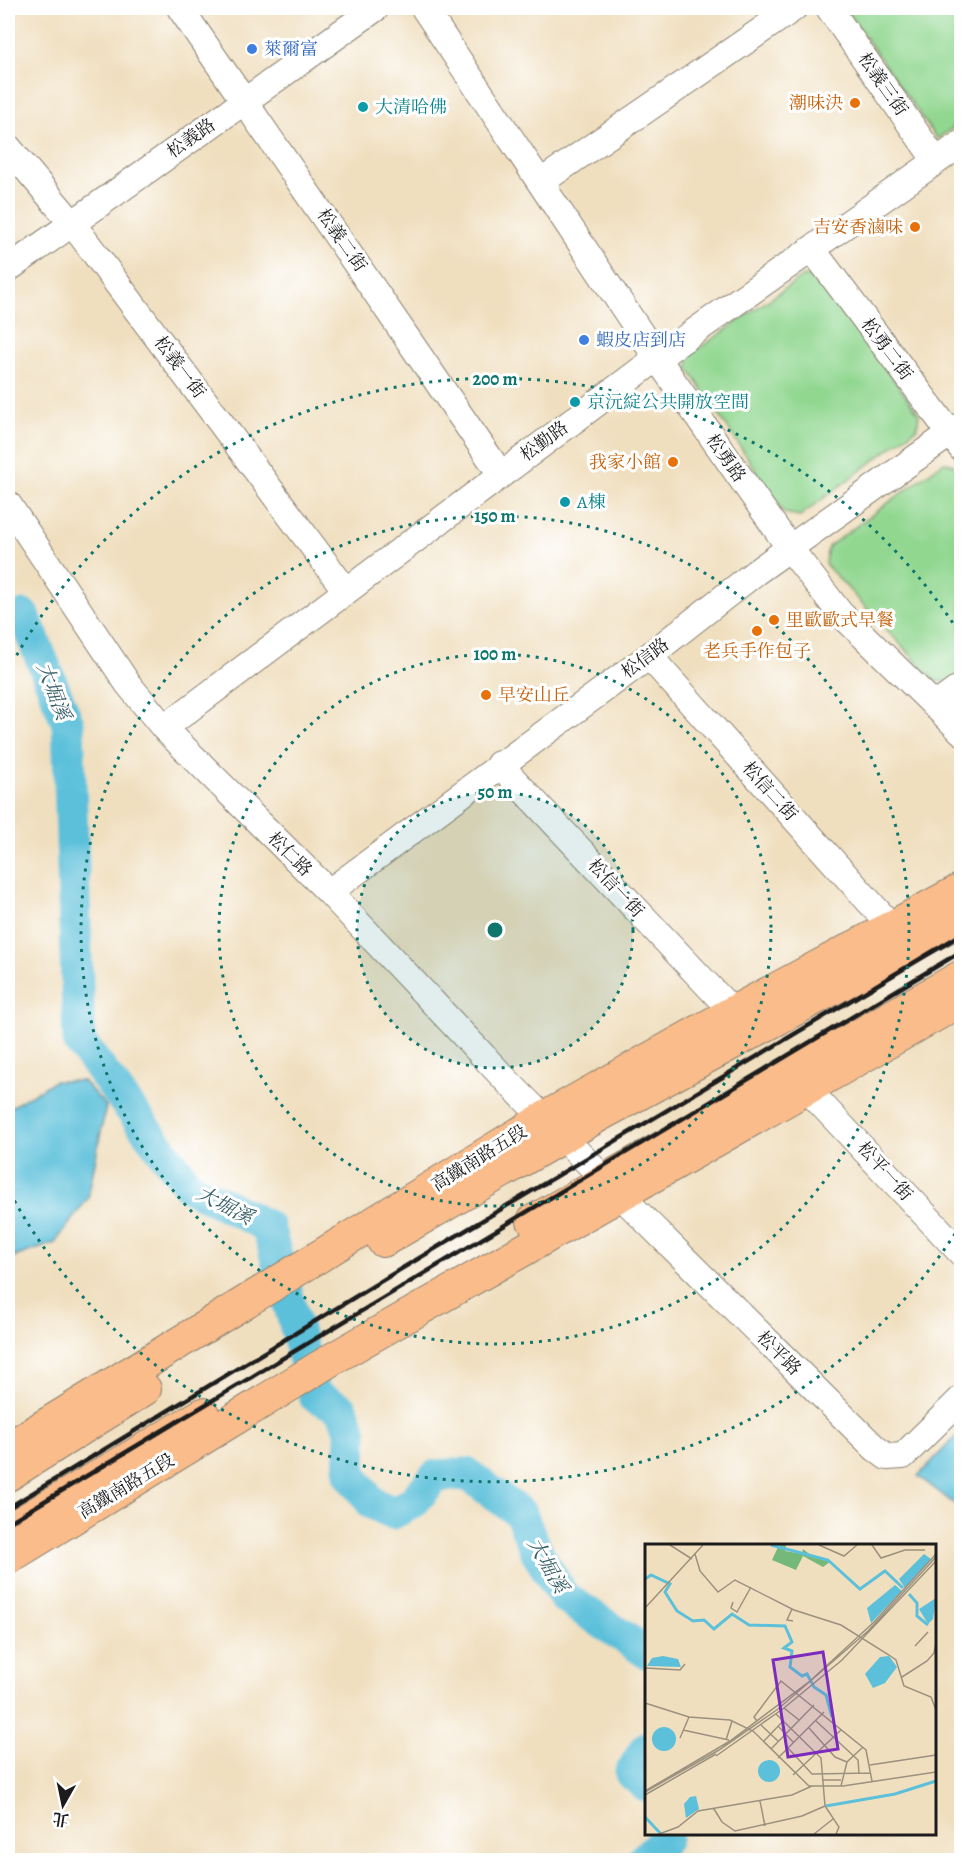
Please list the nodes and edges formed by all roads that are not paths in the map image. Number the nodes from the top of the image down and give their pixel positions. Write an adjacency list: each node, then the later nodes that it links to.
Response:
1 (180, 8): 6 (street, 松義二街)
2 (376, 8): 6 (street, 松義路)
3 (424, 8): 10 (street, 松勇路)
4 (794, 8): 10 (street)
5 (829, 8): 9 (street, 松義三街)
6 (245, 100): 11 (street, 松義路); 16 (street, 松義二街)
7 (962, 143): 9 (street, 松勤路)
8 (8, 147): 11 (street, 松義一街)
9 (936, 161): 12 (street, 松勤路)
10 (541, 182): 14 (street, 松勇路)
11 (72, 223): 13 (street, 松義路); 19 (street, 松義一街)
12 (812, 249): 14 (street, 松勤路); 15 (street, 松勇二街)
13 (8, 269)
14 (657, 358): 16 (street, 松勤路); 18 (street, 松勇路)
15 (958, 436): 18 (street, 松信路)
16 (500, 473): 19 (street, 松勤路)
17 (8, 504): 23 (street, 松仁路)
18 (790, 550): 20 (street, 松信路); 22 (street, 松勇路)
19 (346, 591): 23 (street, 松勤路)
20 (649, 656): 25 (street, 松信路); 29 (street, 松信二街)
21 (962, 686): 22 (street)
22 (936, 705): 24 (street, 松勇路)
23 (164, 728): 27 (street, 松仁路)
24 (962, 732)
25 (499, 764): 27 (street, 松信路); 31 (street, 松信一街)
26 (962, 889): 29 (main road, 高鐵南路五段)
27 (328, 892): 33 (street, 松仁路)
28 (962, 919): 33 (main road, 高鐵南路五段)
29 (891, 926): 31 (main road, 高鐵南路五段)
30 (961, 996): 32 (main road, 高鐵南路五段); 34 (main road, 高鐵南路五段)
31 (733, 1012): 33 (main road, 高鐵南路五段)
32 (807, 1089): 34 (main road, 高鐵南路五段); 35 (street, 松平一街)
33 (553, 1128): 34 (street, 松仁路); 37 (main road, 高鐵南路五段); 38 (main road, 高鐵南路五段)
34 (612, 1187): 36 (street, 松平路); 39 (main road, 高鐵南路五段); 40 (main road, 高鐵南路五段)
35 (962, 1254)
36 (962, 1398)
37 (8, 1448)
38 (8, 1475)
39 (8, 1530)
40 (8, 1558)

